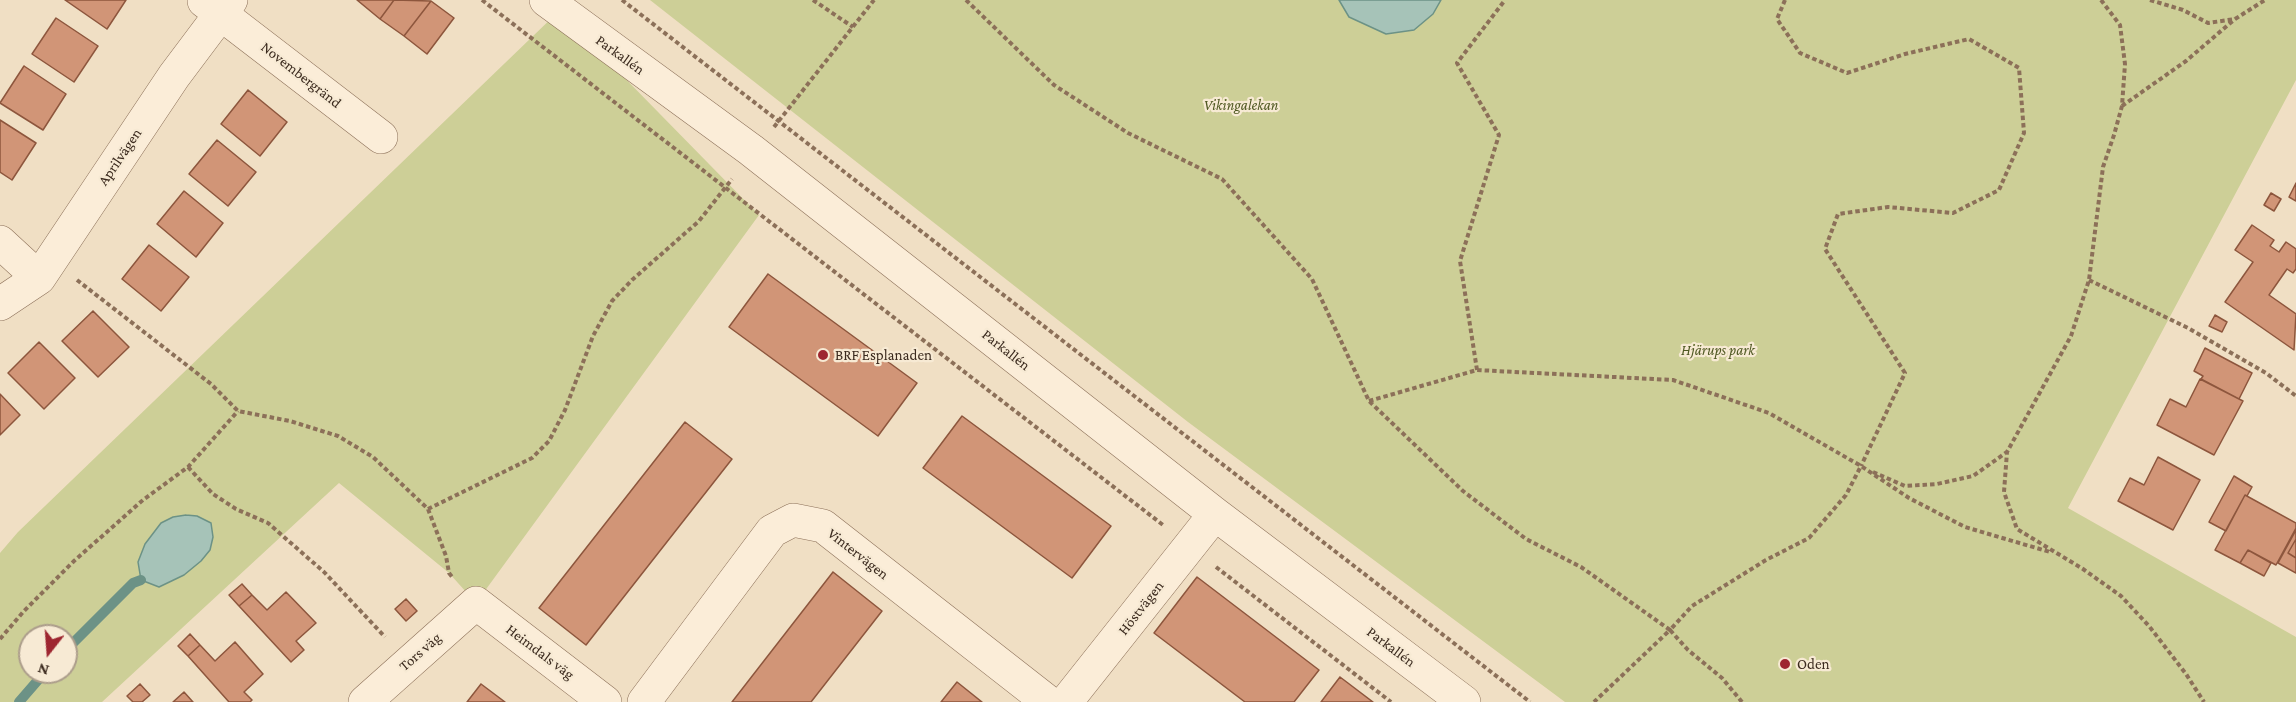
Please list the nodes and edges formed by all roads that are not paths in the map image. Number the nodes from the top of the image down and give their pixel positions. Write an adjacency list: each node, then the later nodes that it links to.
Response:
1 (546, 0): 7 (street, Parkallén)
2 (218, 4): 3 (street, Novembergränd); 5 (street, Aprilvägen)
3 (381, 137)
4 (0, 242): 5 (street)
5 (46, 268): 6 (street, Aprilvägen)
6 (0, 304)
7 (1215, 514): 13 (street, Höstvägen); 14 (street, Parkallén)
8 (476, 603): 9 (street, Tors väg); 10 (street, Heimdals väg)
9 (365, 702)
10 (605, 702)
11 (644, 702): 12 (street, Vintervägen)
12 (1048, 702)
13 (1066, 702)
14 (1464, 702)

